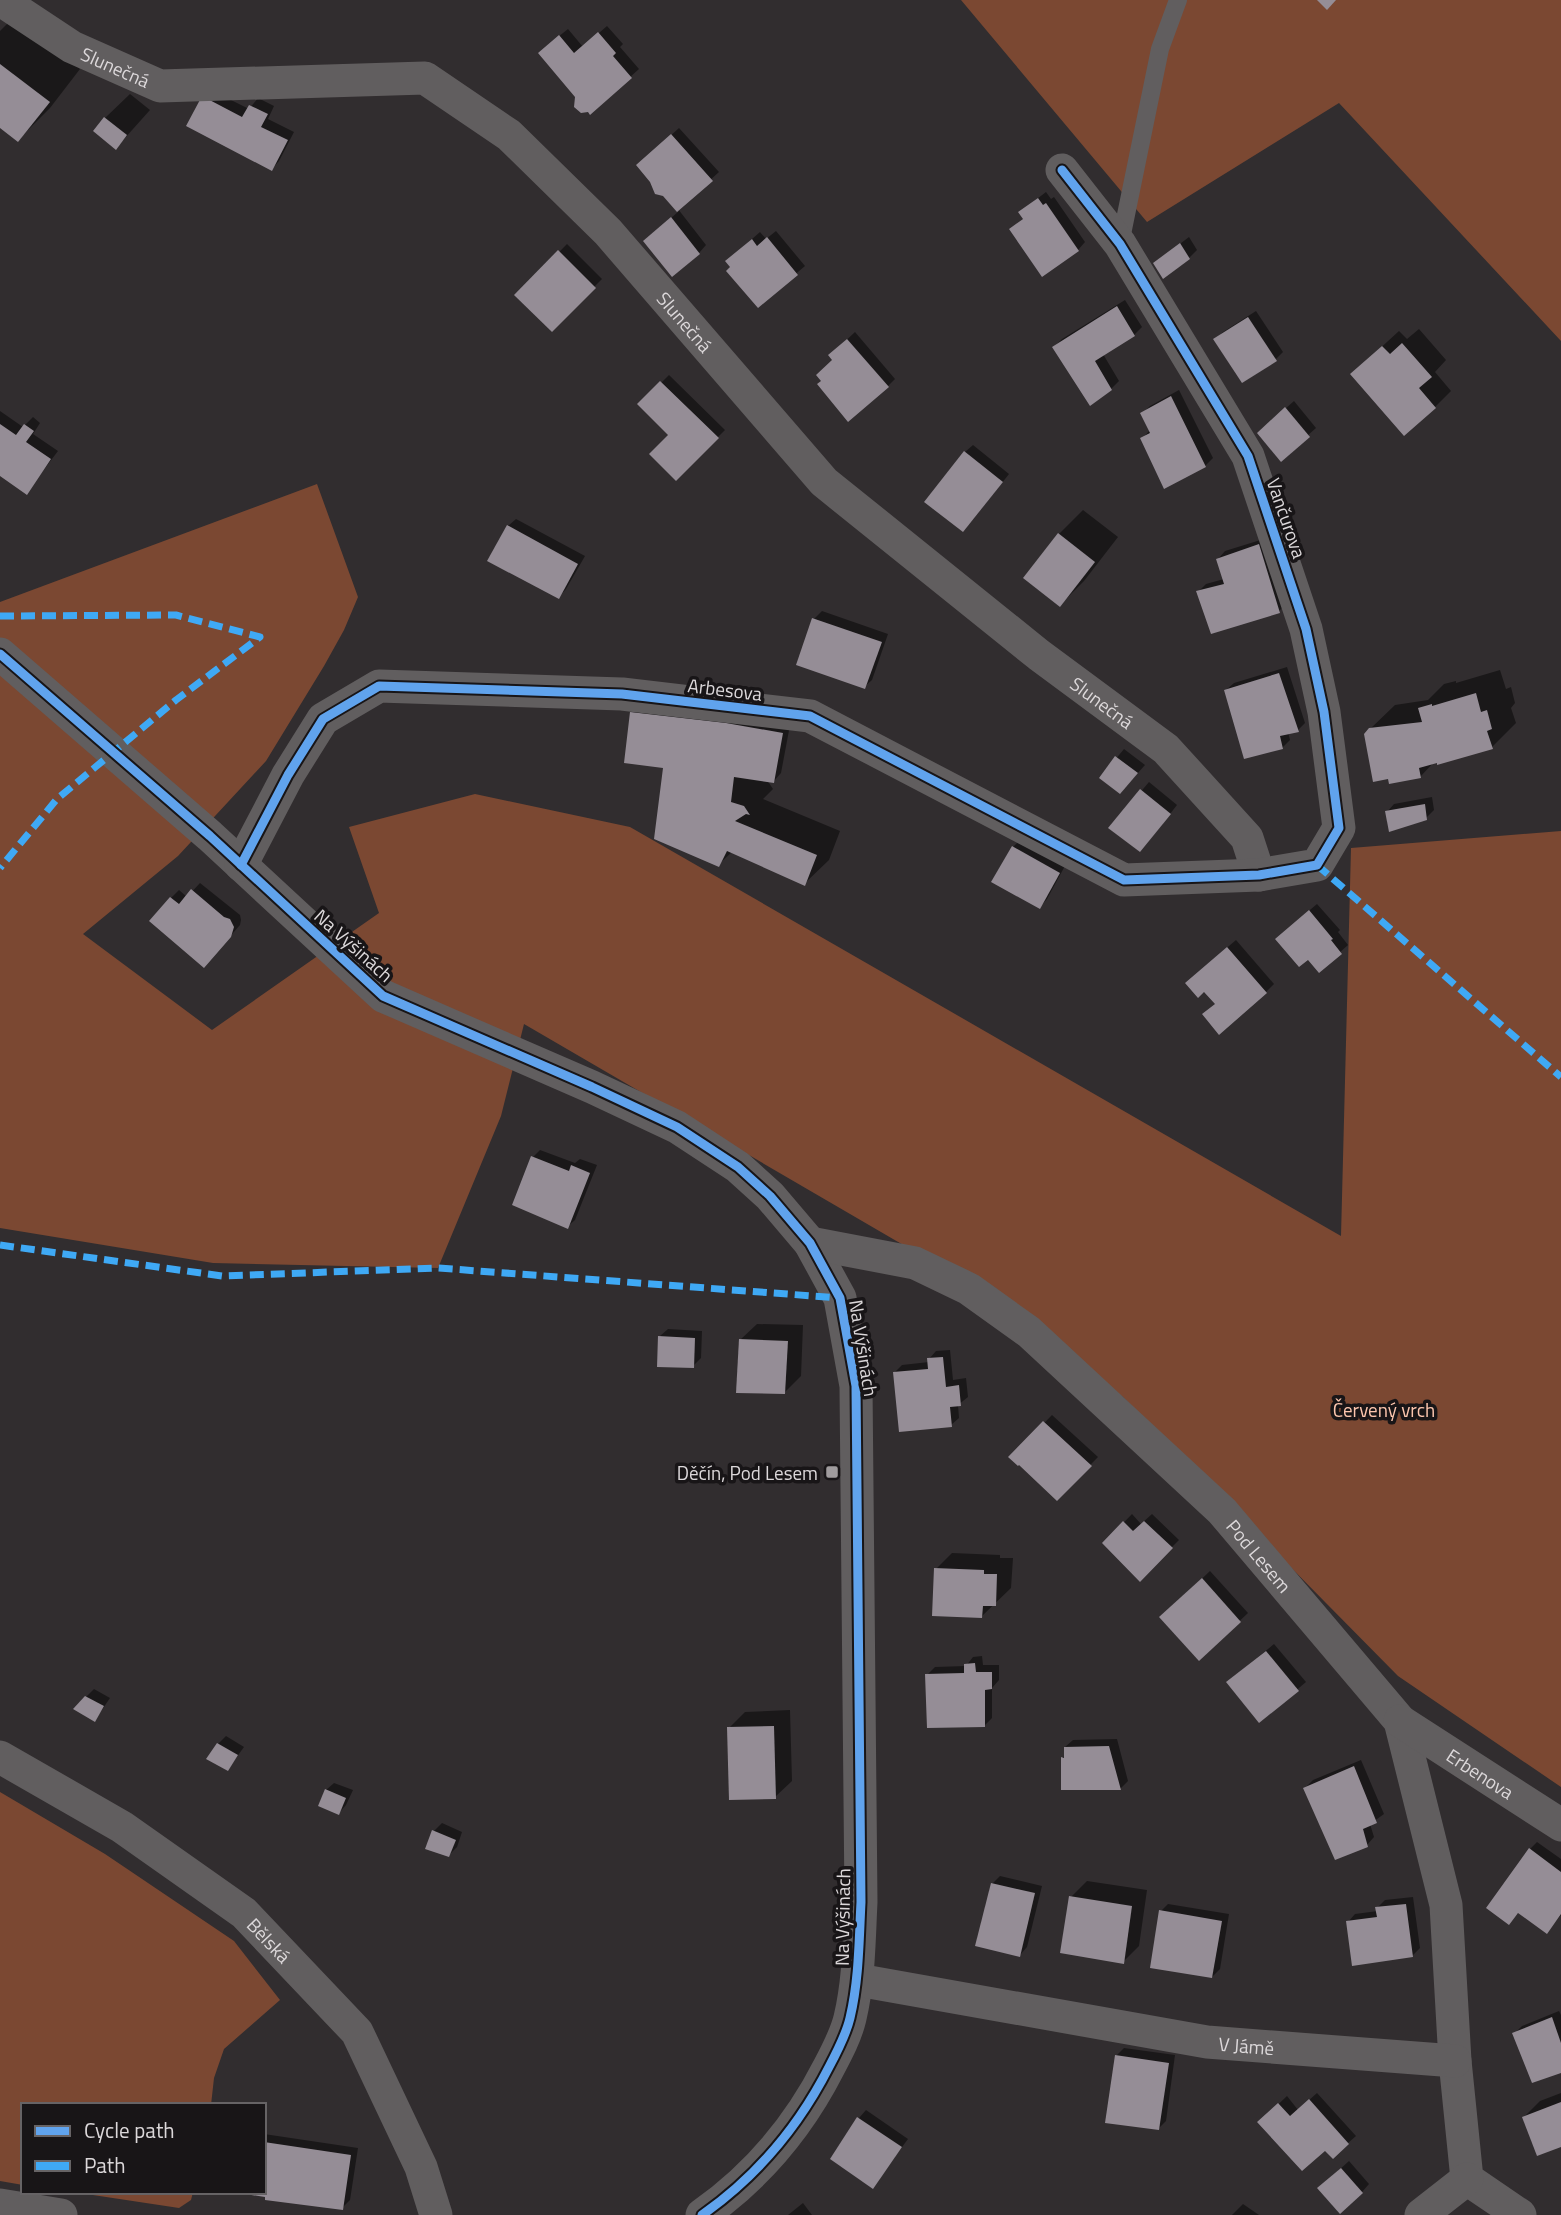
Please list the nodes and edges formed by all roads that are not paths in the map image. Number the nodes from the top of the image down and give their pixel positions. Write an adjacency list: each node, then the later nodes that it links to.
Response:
1 (1, 0): 7 (street, Slunečná)
2 (1178, 0): 4 (lane)
3 (1062, 170): 4 (street, Vančurova)
4 (1120, 244): 7 (street, Vančurova)
5 (0, 654): 6 (street, Na Výšinách)
6 (241, 865): 7 (street, Arbesova); 8 (street, Na Výšinách)
7 (1259, 875)
8 (810, 1243): 9 (street, Pod Lesem); 12 (street, Na Výšinách)
9 (1400, 1721): 11 (street, Erbenova); 13 (street, Pod Lesem)
10 (0, 1757): 17 (street, Bělská)
11 (1561, 1825)
12 (858, 1980): 13 (street, V Jámě); 18 (street, Na Výšinách)
13 (1455, 2061): 14 (street)
14 (1467, 2179): 19 (street); 20 (street)
15 (0, 2205): 16 (street)
16 (61, 2215)
17 (436, 2215)
18 (702, 2215)
19 (1421, 2215)
20 (1520, 2215)

